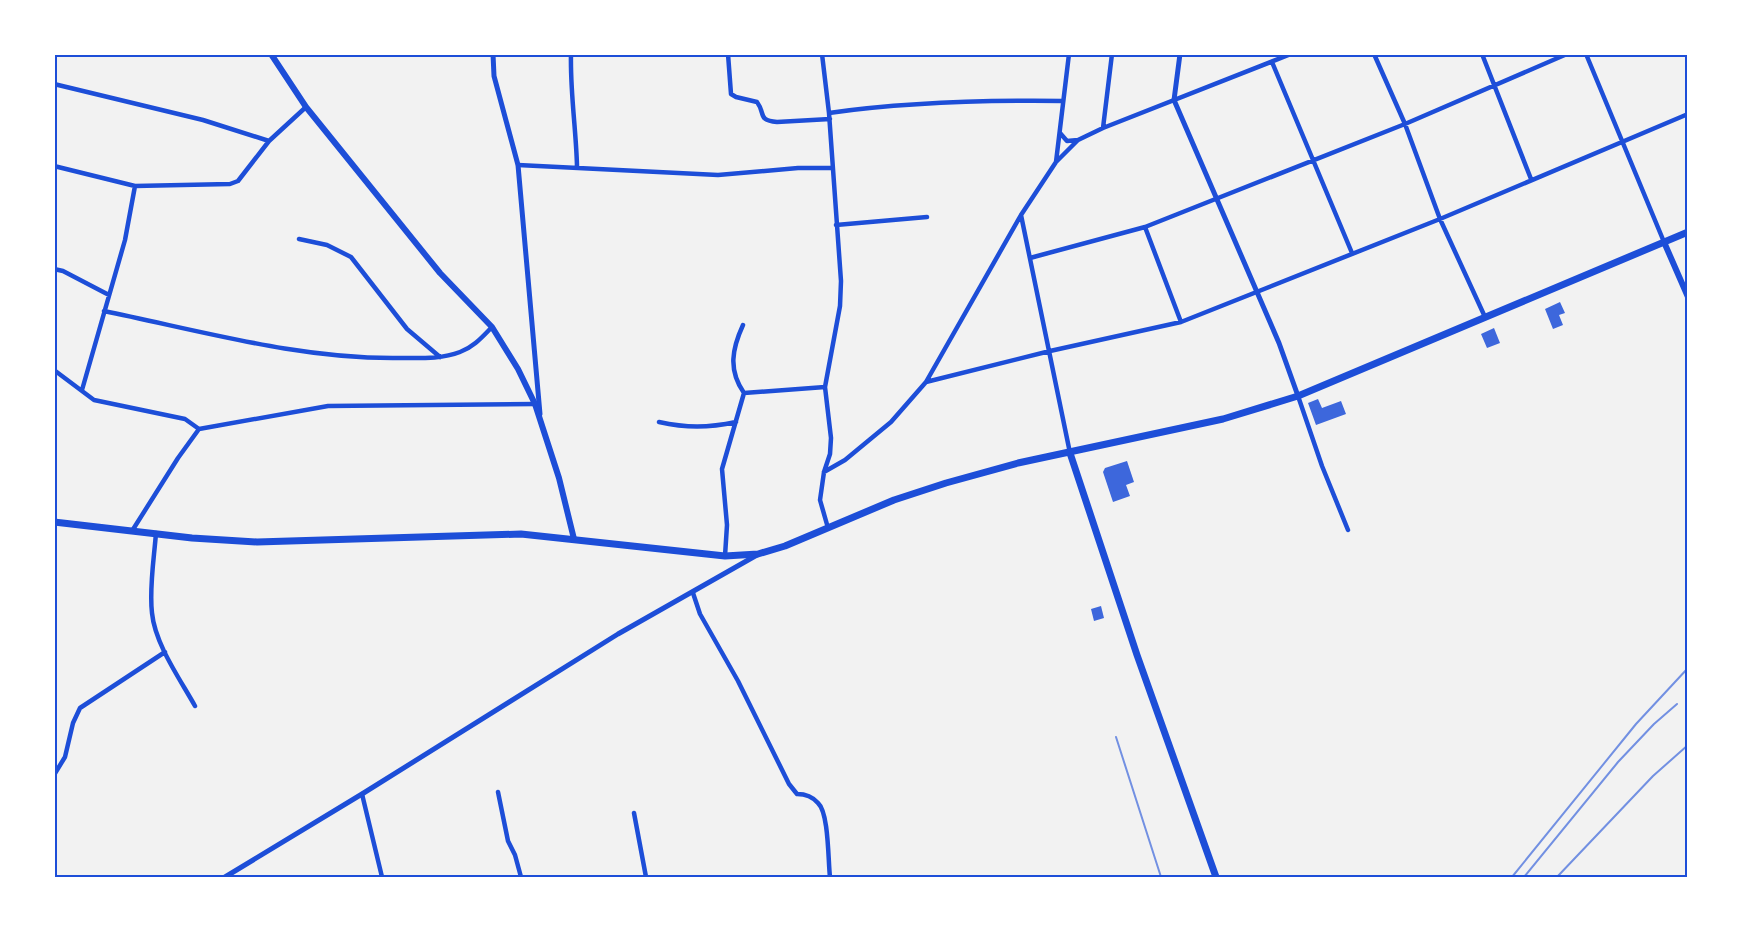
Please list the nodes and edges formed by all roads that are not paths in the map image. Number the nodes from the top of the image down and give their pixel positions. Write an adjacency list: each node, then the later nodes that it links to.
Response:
1 (271, 54): 19 (main road)
2 (493, 54): 31 (street)
3 (571, 54): 33 (street)
4 (728, 54): 22 (street)
5 (822, 54): 20 (street)
6 (1069, 54): 18 (street)
7 (1112, 54): 24 (street)
8 (1180, 54): 17 (street)
9 (1291, 54): 14 (street)
10 (1374, 54): 23 (street)
11 (1482, 54): 16 (street)
12 (1567, 54): 16 (street)
13 (1586, 54): 28 (street)
14 (1272, 62): 17 (street); 29 (street)
15 (54, 84): 27 (street)
16 (1495, 84): 23 (street); 35 (street)
17 (1174, 100): 24 (street); 37 (street)
18 (1063, 101): 20 (street); 25 (street)
19 (306, 107): 27 (street); 56 (main road)
20 (829, 113): 22 (street)
21 (1688, 114): 28 (street)
22 (830, 120): 34 (street)
23 (1405, 124): 29 (street); 40 (street)
24 (1103, 128): 26 (street)
25 (1060, 132): 26 (street); 30 (street)
26 (1078, 140): 30 (street)
27 (269, 141): 36 (street)
28 (1623, 142): 35 (street); 45 (street)
29 (1313, 159): 37 (street); 46 (street)
30 (1056, 162): 38 (street)
31 (518, 165): 33 (street); 66 (street)
32 (54, 166): 36 (street)
33 (577, 166): 34 (street)
34 (832, 168): 41 (street)
35 (1532, 179): 40 (street)
36 (135, 186): 50 (street)
37 (1216, 198): 42 (street); 49 (street)
38 (1022, 215): 47 (street); 60 (street)
39 (927, 217): 41 (street)
40 (1440, 219): 46 (street); 53 (street)
41 (836, 225): 61 (street)
42 (1145, 227): 47 (street); 54 (street)
43 (1688, 232): 45 (main road)
44 (299, 239): 58 (street)
45 (1664, 242): 51 (main road); 53 (main road)
46 (1352, 253): 49 (street)
47 (1030, 258): 57 (street)
48 (54, 269): 50 (street)
49 (1257, 291): 54 (street); 64 (street)
50 (109, 295): 52 (street)
51 (1688, 297)
52 (104, 311): 58 (street); 62 (street)
53 (1485, 317): 64 (main road)
54 (1181, 322): 57 (street)
55 (743, 325): 63 (street)
56 (492, 327): 58 (street); 65 (main road)
57 (1050, 351): 60 (street); 70 (street)
58 (440, 357)
59 (54, 370): 62 (street)
60 (926, 382): 71 (street)
61 (825, 387): 63 (street); 71 (street)
62 (82, 390): 69 (street)
63 (744, 393): 68 (street)
64 (1298, 396): 70 (main road); 74 (street)
65 (535, 404): 66 (main road); 69 (street)
66 (541, 419): 77 (main road)
67 (659, 422): 68 (street)
68 (736, 422): 79 (street)
69 (199, 429): 75 (street)
70 (1070, 453): 73 (main road); 92 (main road)
71 (824, 472): 73 (street)
72 (54, 522): 75 (main road)
73 (828, 528): 78 (main road)
74 (1348, 530)
75 (132, 531): 76 (main road)
76 (156, 533): 77 (main road); 81 (street)
77 (574, 539): 79 (main road)
78 (758, 554): 79 (main road); 80 (street)
79 (725, 556)
80 (693, 593): 85 (street); 91 (street)
81 (165, 652): 82 (street); 83 (street)
82 (195, 706)
83 (54, 775)
84 (498, 792): 89 (street)
85 (362, 794): 87 (street); 88 (street)
86 (634, 813): 90 (street)
87 (225, 877)
88 (382, 877)
89 (521, 877)
90 (646, 877)
91 (830, 877)
92 (1216, 877)

